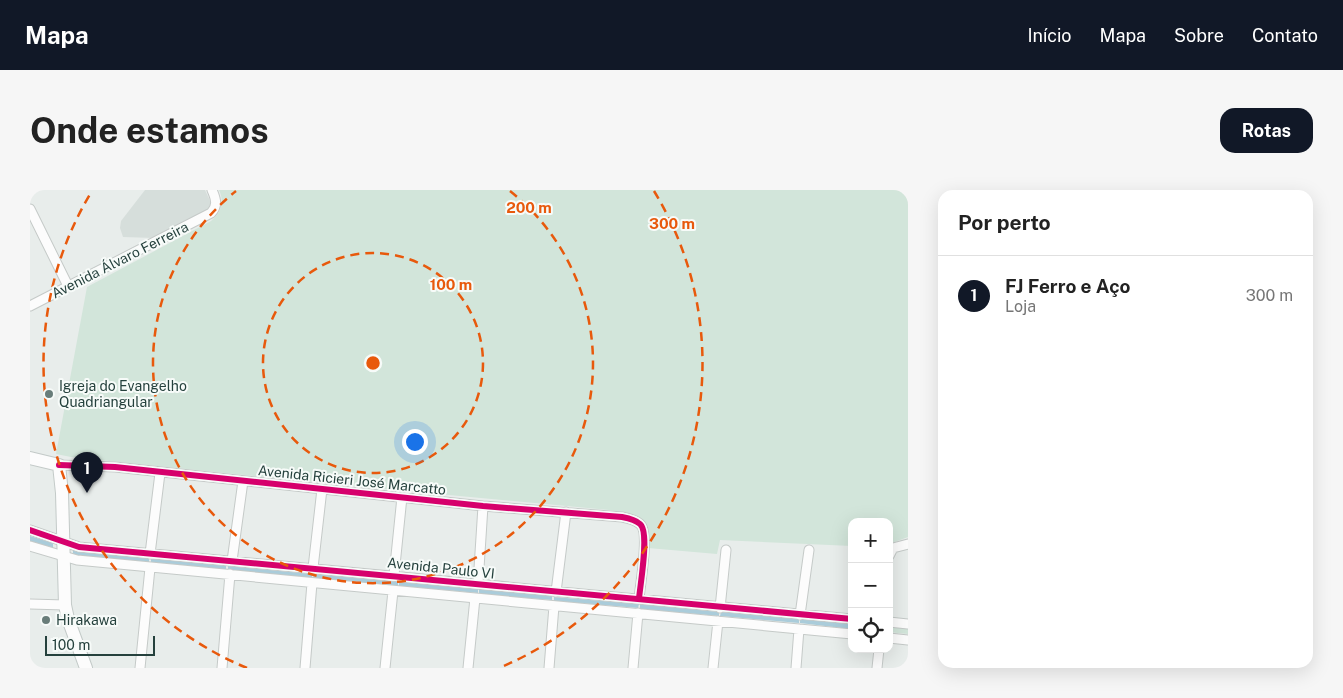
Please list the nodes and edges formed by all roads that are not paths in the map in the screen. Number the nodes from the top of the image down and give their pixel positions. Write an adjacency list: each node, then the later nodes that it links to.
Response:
1 (212, 190): 3 (street, Avenida Álvaro Ferreira)
2 (30, 208): 3 (street)
3 (68, 286): 4 (street, Avenida Álvaro Ferreira)
4 (30, 306)
5 (30, 458): 6 (main road, Avenida Ricieri José Marcatto)
6 (59, 465): 7 (street, Avenida Ricieri José Marcatto); 14 (main road)
7 (160, 473): 8 (street, Avenida Ricieri José Marcatto); 20 (street)
8 (243, 481): 9 (street, Avenida Ricieri José Marcatto); 22 (street)
9 (322, 490): 10 (street, Avenida Ricieri José Marcatto); 24 (street)
10 (402, 497): 11 (street, Avenida Ricieri José Marcatto); 26 (street)
11 (483, 506): 12 (street, Avenida Ricieri José Marcatto); 28 (street)
12 (566, 512): 30 (street); 32 (street, Avenida Ricieri José Marcatto)
13 (30, 530): 14 (street, Avenida Paulo VI)
14 (63, 541): 20 (street, Avenida Paulo VI); 21 (main road)
15 (908, 544): 17 (street)
16 (30, 546): 21 (street, Avenida Paulo VI)
17 (893, 548)
18 (726, 550): 36 (street)
19 (809, 550): 38 (street)
20 (150, 554): 22 (street, Avenida Paulo VI)
21 (64, 556): 23 (street, Avenida Paulo VI); 34 (main road)
22 (232, 561): 24 (street, Avenida Paulo VI)
23 (150, 568): 25 (street, Avenida Paulo VI); 49 (street)
24 (314, 568): 26 (street, Avenida Paulo VI)
25 (230, 574): 27 (street, Avenida Paulo VI); 50 (street)
26 (394, 576): 28 (street, Avenida Paulo VI)
27 (312, 583): 29 (street, Avenida Paulo VI); 51 (street)
28 (478, 584): 30 (street, Avenida Paulo VI)
29 (393, 591): 31 (street, Avenida Paulo VI); 52 (street)
30 (556, 592): 32 (street, Avenida Paulo VI)
31 (475, 598): 35 (street, Avenida Paulo VI); 53 (street)
32 (639, 599): 36 (street, Avenida Paulo VI)
33 (30, 604): 34 (street)
34 (65, 605): 48 (main road)
35 (554, 606): 37 (street, Avenida Paulo VI); 54 (street)
36 (720, 608): 38 (street, Avenida Paulo VI)
37 (638, 613): 40 (street, Avenida Paulo VI); 55 (street)
38 (800, 615): 39 (street, Avenida Paulo VI)
39 (848, 619)
40 (718, 621): 43 (street, Avenida Paulo VI); 56 (street)
41 (893, 622): 42 (street)
42 (908, 624)
43 (799, 629): 44 (street, Avenida Paulo VI); 57 (street)
44 (848, 634)
45 (893, 638): 46 (street)
46 (908, 640)
47 (879, 653): 58 (street)
48 (86, 668)
49 (140, 668)
50 (222, 668)
51 (305, 668)
52 (386, 668)
53 (468, 668)
54 (549, 668)
55 (632, 668)
56 (713, 668)
57 (796, 668)
58 (877, 668)

